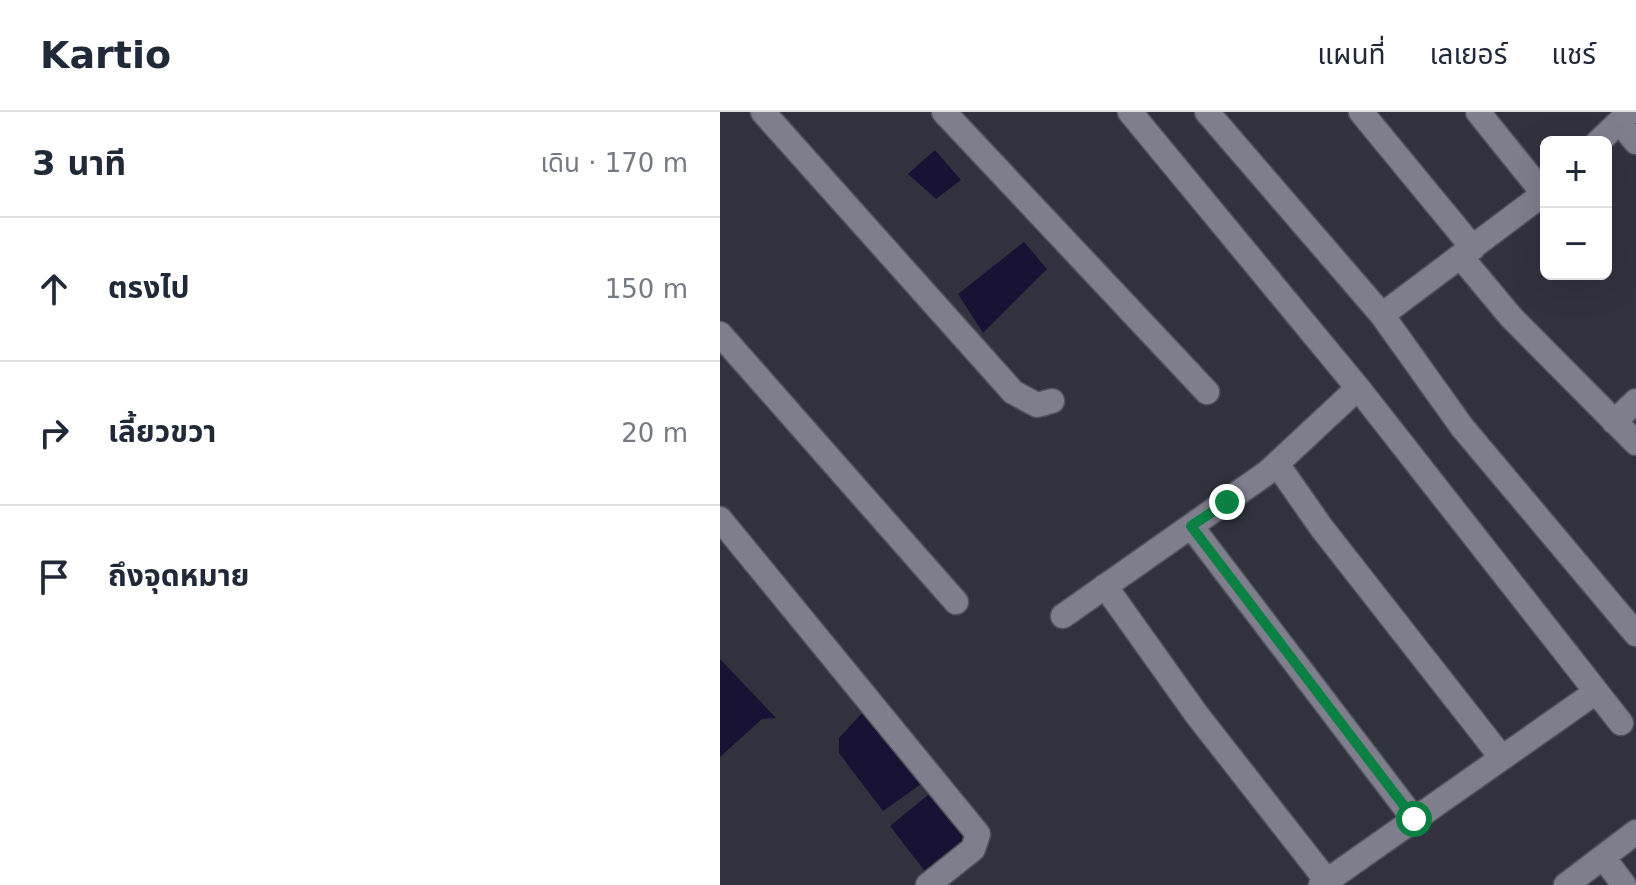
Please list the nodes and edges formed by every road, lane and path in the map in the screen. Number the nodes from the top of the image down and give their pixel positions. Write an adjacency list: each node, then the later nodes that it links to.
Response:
1 (763, 112): 16 (street)
2 (944, 112): 15 (street)
3 (1130, 112): 14 (street)
4 (1207, 112): 12 (street)
5 (1361, 112): 11 (street)
6 (1478, 112): 9 (street)
7 (1632, 130): 8 (street)
8 (1612, 137)
9 (1540, 187)
10 (1540, 197): 11 (street)
11 (1467, 252): 12 (street); 18 (street)
12 (1382, 315): 26 (street)
13 (720, 334): 24 (street)
14 (1358, 388): 20 (street); 27 (street)
15 (1207, 392)
16 (1052, 401)
17 (1636, 401): 18 (street)
18 (1614, 422): 19 (street)
19 (1636, 443)
20 (1277, 464): 22 (street); 29 (street)
21 (720, 519): 34 (street)
22 (1191, 526): 23 (street); 30 (street)
23 (1105, 586): 25 (street); 33 (street)
24 (956, 602)
25 (1063, 616)
26 (1636, 634)
27 (1596, 692): 28 (street); 29 (street)
28 (1621, 723)
29 (1502, 758): 30 (street)
30 (1414, 819): 33 (street)
31 (1636, 832): 32 (street)
32 (1603, 857): 35 (street); 36 (street)
33 (1324, 883)
34 (928, 885)
35 (1566, 885)
36 (1624, 885)

